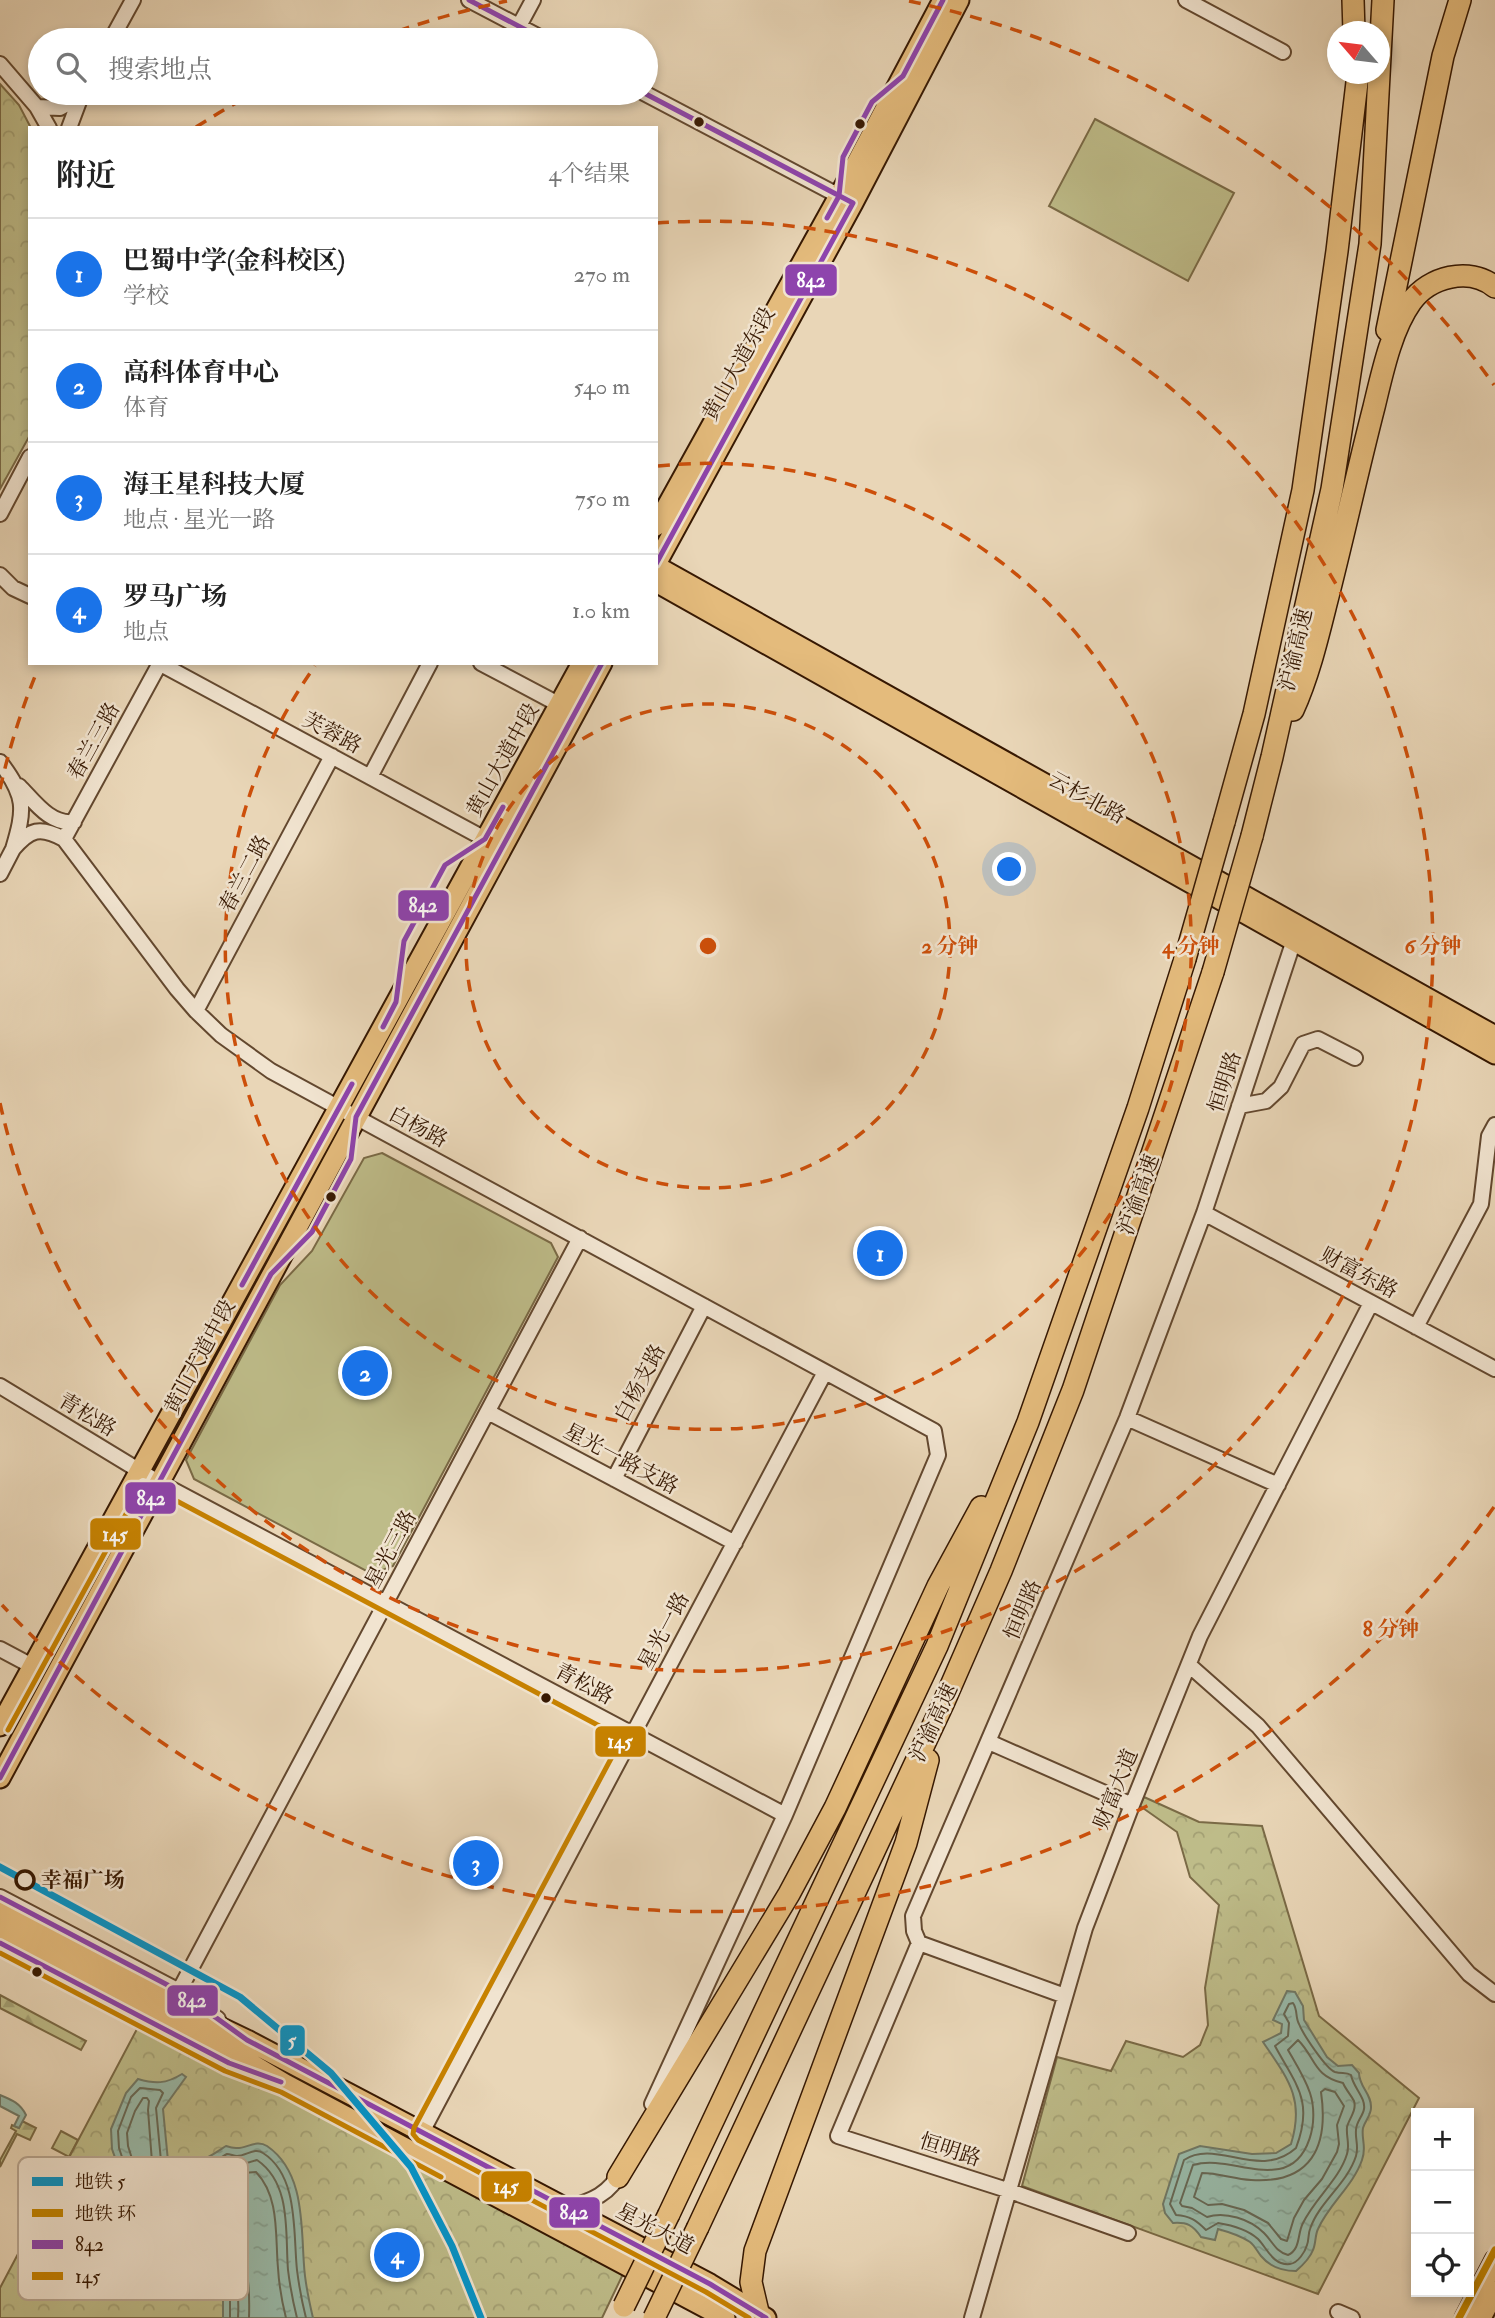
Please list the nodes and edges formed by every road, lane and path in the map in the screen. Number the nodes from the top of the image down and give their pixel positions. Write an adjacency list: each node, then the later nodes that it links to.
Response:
1 (133, 0): 14 (street)
2 (469, 0): 13 (street)
3 (533, 0): 13 (street)
4 (943, 0): 26 (main road, 黄山大道东段)
5 (959, 0): 26 (main road, 黄山大道东段)
6 (1186, 0): 16 (street)
7 (1353, 0): 11 (highway)
8 (1362, 0): 12 (highway)
9 (1383, 0): 46 (highway, 沪渝高速)
10 (1460, 0): 28 (highway)
11 (1354, 21)
12 (1361, 21)
13 (519, 26): 15 (street)
14 (118, 28)
15 (523, 28)
16 (1283, 52)
17 (0, 64): 19 (street)
18 (1357, 84): 73 (highway, 沪渝高速, bridge)
19 (28, 97)
20 (658, 100): 26 (street)
21 (64, 105): 23 (street)
22 (77, 105): 25 (street)
23 (37, 107): 24 (street)
24 (48, 126)
25 (70, 126)
26 (846, 200): 31 (main road, 黄山大道东段); 32 (main road, 黄山大道东段)
27 (1495, 287): 28 (highway)
28 (1366, 438): 46 (highway)
29 (28, 461): 30 (street)
30 (0, 514)
31 (658, 523)
32 (658, 562)
33 (658, 567): 55 (main road, 云杉北路)
34 (0, 575): 36 (street)
35 (658, 583): 55 (main road, 云杉北路)
36 (7, 587): 37 (street)
37 (28, 595)
38 (159, 665): 50 (street, 春兰三路)
39 (164, 665): 45 (street, 芙蓉路)
40 (429, 665): 48 (street)
41 (485, 665): 44 (street)
42 (581, 665): 44 (main road, 黄山大道中段)
43 (601, 665): 61 (main road, 黄山大道中段)
44 (560, 705): 52 (main road, 黄山大道中段)
45 (332, 756): 48 (street, 芙蓉路); 56 (street, 春兰二路)
46 (1272, 757): 83 (highway, 沪渝高速, bridge)
47 (0, 762): 49 (street)
48 (369, 776): 52 (street, 芙蓉路)
49 (16, 782): 50 (street); 53 (street)
50 (74, 822): 51 (street, 春兰三路)
51 (64, 839): 53 (street); 56 (street, 白杨路)
52 (485, 839): 61 (main road, 黄山大道中段)
53 (13, 849): 54 (street)
54 (0, 874)
55 (1296, 933): 57 (main road, 云杉北路); 58 (main road, 云杉北路); 60 (street, 恒明路)
56 (196, 1011): 61 (street, 白杨路)
57 (1495, 1036)
58 (1495, 1054)
59 (1355, 1058): 60 (street)
60 (1239, 1106): 63 (street, 恒明路)
61 (347, 1112): 64 (street, 白杨路); 74 (main road, 黄山大道中段); 76 (main road, 黄山大道中段)
62 (1495, 1125): 67 (street)
63 (1204, 1213): 65 (street, 财富东路); 72 (street, 恒明路)
64 (580, 1238): 66 (street, 白杨路); 71 (street, 星光三路)
65 (1371, 1303): 67 (street, 财富东路); 77 (street, 财富大道)
66 (704, 1306): 69 (street, 白杨路); 75 (street, 白杨支路)
67 (1416, 1327): 68 (street, 财富东路)
68 (1495, 1369)
69 (825, 1372): 78 (street, 星光一路); 89 (street, 白杨路)
70 (0, 1386): 74 (street, 青松路)
71 (488, 1412): 75 (street, 星光一路支路); 79 (street, 星光三路)
72 (1126, 1418): 77 (street); 86 (street, 恒明路)
73 (1028, 1422): 101 (highway); 107 (highway, 沪渝高速, bridge)
74 (139, 1471): 76 (street, 青松路); 82 (main road, 黄山大道中段)
75 (614, 1479): 78 (street, 星光一路支路)
76 (158, 1482): 79 (street, 青松路); 87 (main road, 黄山大道中段)
77 (1278, 1485): 81 (street, 财富大道)
78 (735, 1543): 85 (street, 星光一路)
79 (386, 1603): 85 (street, 青松路); 95 (street, 星光三路)
80 (0, 1649): 82 (street)
81 (1189, 1665): 88 (street, 财富大道); 96 (street)
82 (32, 1666): 84 (main road, 黄山大道中段)
83 (943, 1704): 109 (highway); 110 (highway, 沪渝高速, bridge)
84 (0, 1726)
85 (634, 1734): 89 (street, 青松路); 100 (street, 星光一路)
86 (989, 1742): 88 (street); 94 (street, 恒明路)
87 (0, 1778)
88 (1132, 1805): 97 (street, 财富大道)
89 (785, 1815): 101 (street)
90 (0, 1897): 95 (street)
91 (0, 1910): 98 (main road, 星光大道)
92 (0, 1927): 98 (main road, 星光大道)
93 (0, 1943): 99 (street)
94 (919, 1943): 97 (street); 102 (street, 恒明路)
95 (179, 1991): 98 (street)
96 (1495, 1994)
97 (1065, 1996): 102 (street, 财富大道)
98 (241, 2047): 99 (main road, 星光大道); 100 (main road, 星光大道)
99 (285, 2084): 108 (main road, 星光大道)
100 (422, 2132): 103 (main road, 星光大道)
101 (618, 2177): 103 (street)
102 (1007, 2190): 104 (street); 112 (street, 财富大道)
103 (568, 2208): 109 (main road, 星光大道)
104 (1128, 2233)
105 (1495, 2260): 113 (main road)
106 (1495, 2291): 114 (main road)
107 (622, 2312)
108 (709, 2313): 111 (main road, 星光大道)
109 (762, 2315)
110 (654, 2318)
111 (725, 2318)
112 (972, 2318)
113 (1465, 2318)
114 (1481, 2318)

